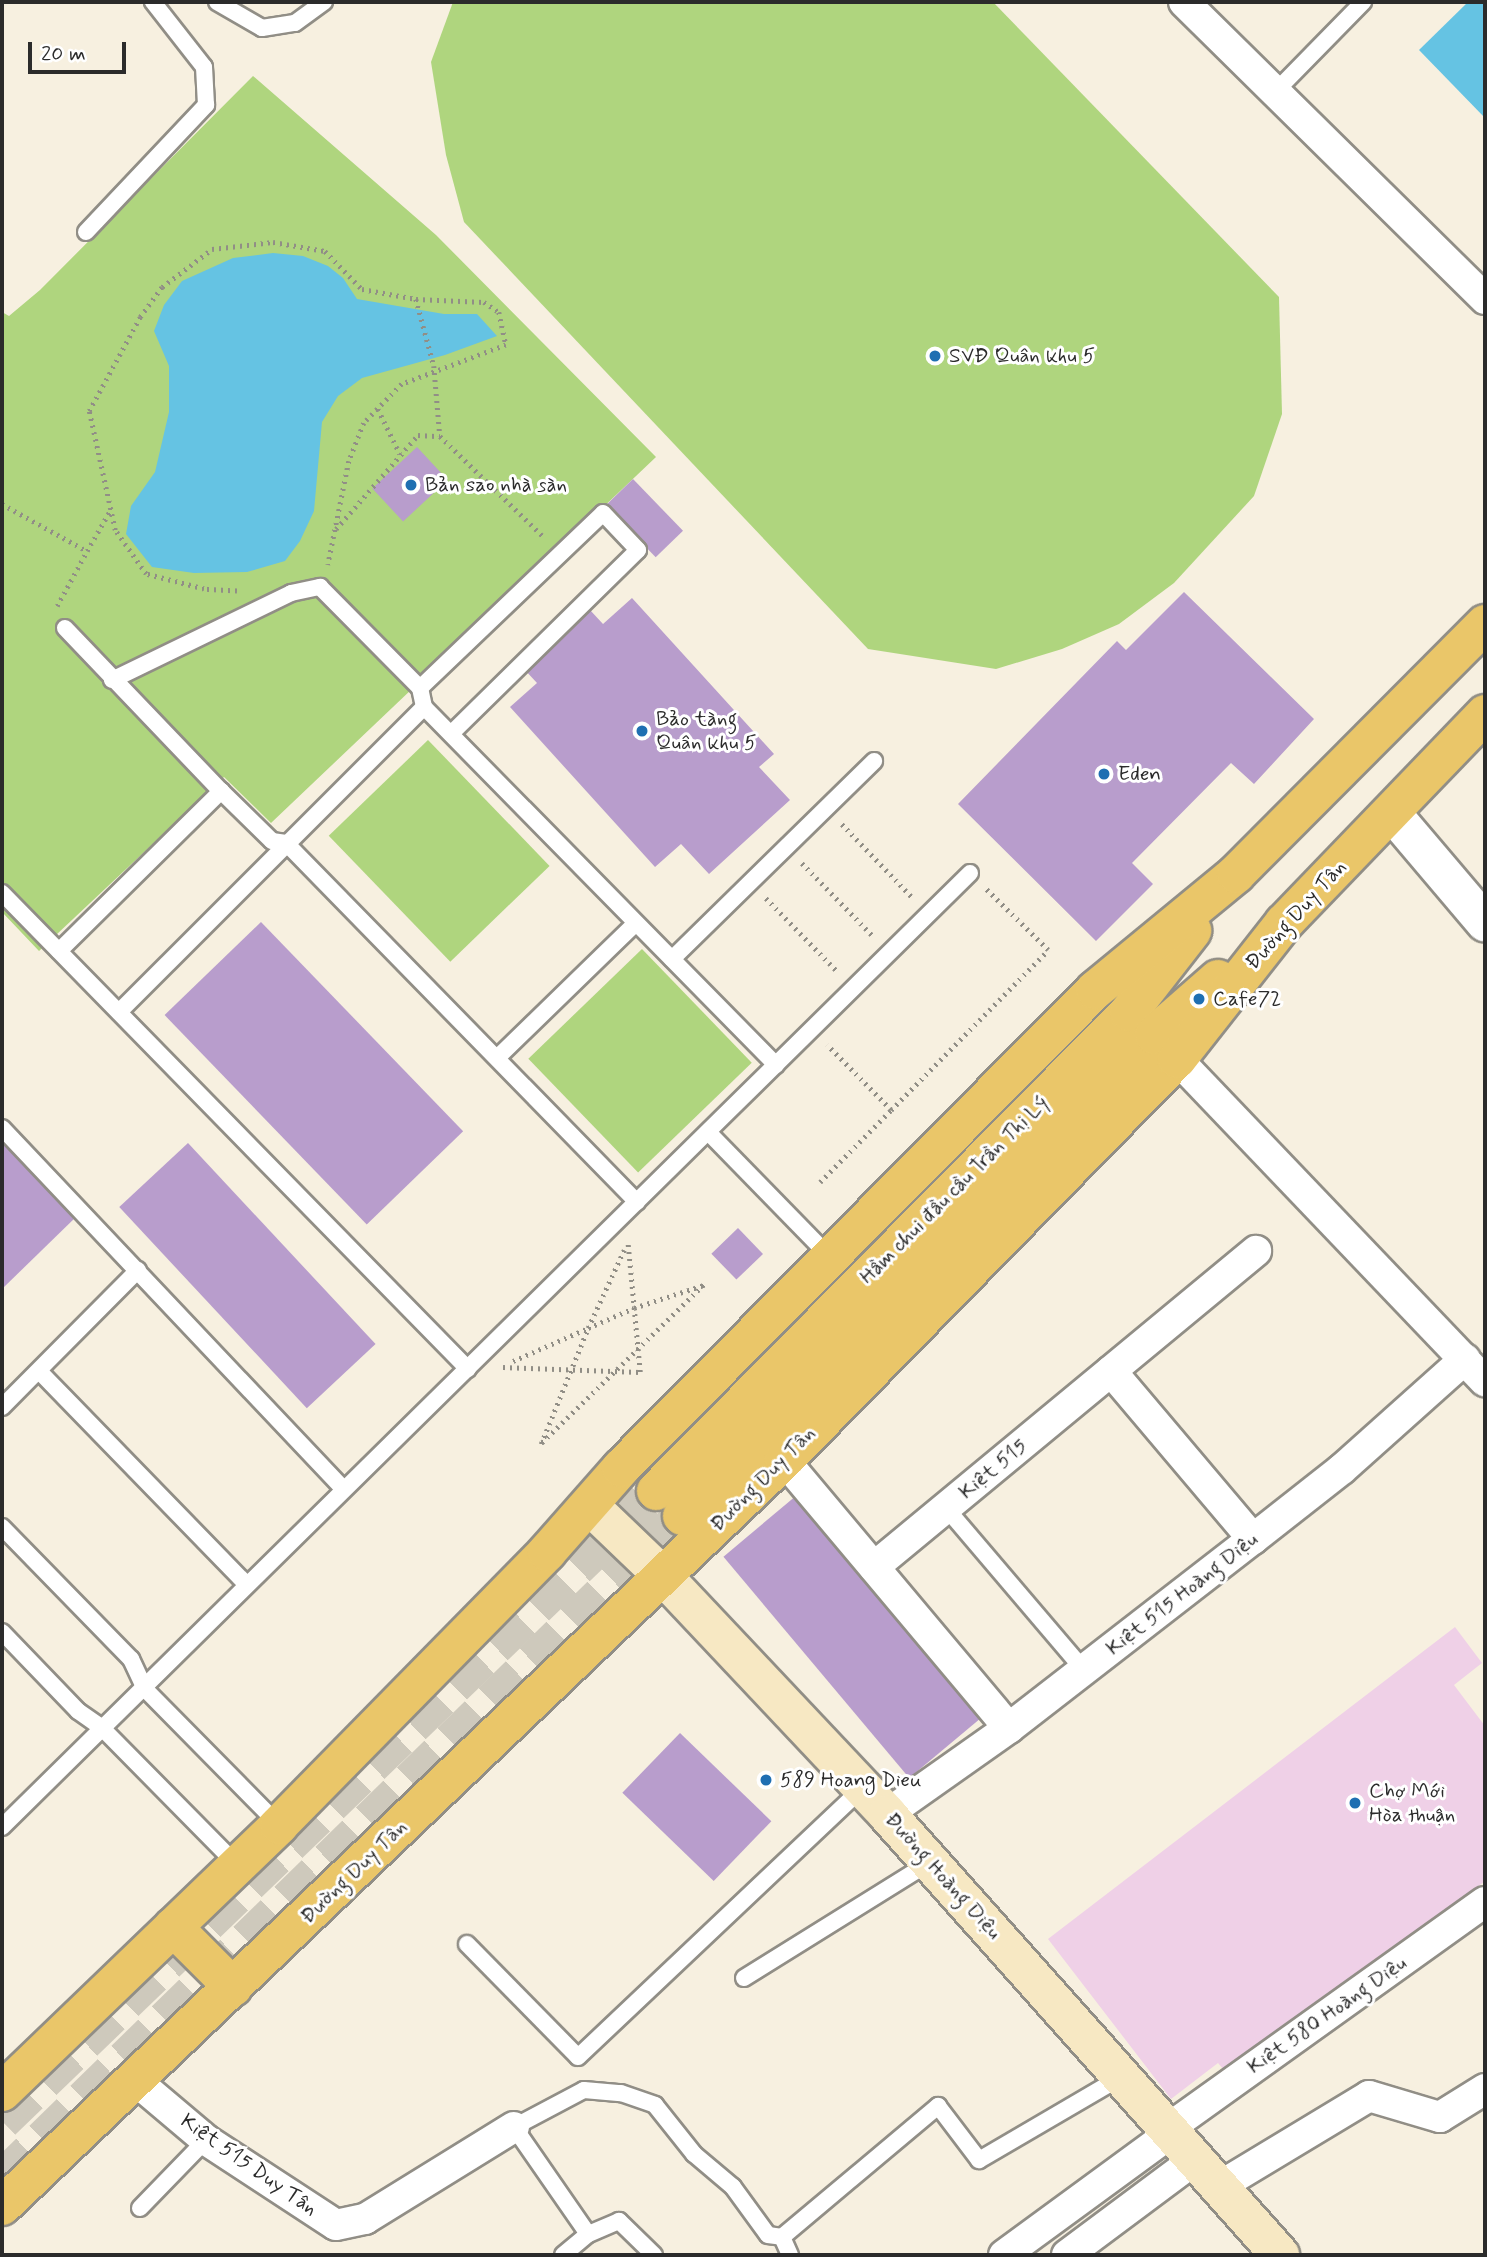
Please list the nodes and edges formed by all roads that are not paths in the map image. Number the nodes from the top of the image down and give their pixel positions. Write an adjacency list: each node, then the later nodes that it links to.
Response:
1 (153, 2): 7 (lane)
2 (217, 2): 3 (lane)
3 (324, 2)
4 (1184, 2): 6 (street)
5 (1363, 2): 6 (lane)
6 (1275, 92): 8 (street)
7 (86, 232)
8 (1485, 299)
9 (1485, 624): 21 (main road)
10 (65, 628): 11 (lane)
11 (112, 680): 12 (lane); 17 (lane)
12 (420, 688): 13 (lane); 15 (lane)
13 (424, 707): 15 (lane); 19 (lane)
14 (1485, 714): 18 (main road, Đường Duy Tân)
15 (451, 734): 23 (lane)
16 (874, 761): 27 (lane)
17 (220, 791): 19 (lane); 26 (lane)
18 (1391, 812): 24 (main road, Đường Duy Tân); 25 (street)
19 (286, 843): 28 (lane); 29 (lane)
20 (970, 873): 31 (lane)
21 (1236, 874): 24 (main road, Hầm chui đầu cầu Trần Thị Lý); 36 (main road)
22 (2, 892): 26 (lane)
23 (636, 923): 27 (lane); 29 (lane)
24 (1284, 923): 30 (main road, Đường Duy Tân)
25 (1485, 923)
26 (60, 951): 28 (lane)
27 (672, 959): 31 (lane)
28 (119, 1012): 39 (lane)
29 (498, 1057): 34 (lane)
30 (1177, 1059): 38 (street); 44 (main road, Đường Duy Tân)
31 (776, 1065): 33 (lane)
32 (2, 1128): 37 (lane)
33 (708, 1132): 34 (lane); 36 (lane)
34 (637, 1202): 39 (lane)
35 (1256, 1251): 41 (street, Kiệt 515)
36 (830, 1257): 46 (main road)
37 (138, 1270): 40 (lane); 45 (lane)
38 (1475, 1359): 42 (street); 49 (street, Kiệt 515 Hoàng Diệu)
39 (468, 1369): 45 (lane)
40 (39, 1371): 43 (lane); 52 (lane)
41 (1111, 1371): 47 (street, Kiệt 515); 49 (street)
42 (1485, 1381)
43 (2, 1407)
44 (784, 1460): 50 (street); 51 (main road, Đường Duy Tân)
45 (343, 1489): 52 (lane)
46 (590, 1506): 51 (main road, Đường Hoàng Diệu); 60 (main road)
47 (946, 1508): 50 (street, Kiệt 515); 54 (lane)
48 (2, 1527): 55 (lane)
49 (1253, 1539): 54 (street, Kiệt 515 Hoàng Diệu)
50 (874, 1567): 57 (street)
51 (664, 1577): 58 (main road, Đường Hoàng Diệu); 67 (main road, Đường Duy Tân)
52 (247, 1585): 55 (lane)
53 (2, 1632): 56 (lane)
54 (1084, 1670): 57 (street, Kiệt 515 Hoàng Diệu)
55 (145, 1689): 56 (lane); 60 (lane)
56 (102, 1728): 59 (lane); 62 (lane)
57 (1009, 1728): 58 (street, Kiệt 515 Hoàng Diệu)
58 (875, 1801): 61 (main road, Đường Hoàng Diệu); 65 (lane)
59 (3, 1823)
60 (278, 1825): 62 (main road)
61 (930, 1862): 66 (lane); 68 (main road, Đường Hoàng Diệu)
62 (237, 1865): 64 (main road)
63 (1485, 1902): 74 (street, Kiệt 580 Hoàng Diệu)
64 (173, 1927): 67 (main road); 71 (main road)
65 (467, 1944)
66 (744, 1978)
67 (233, 1987): 69 (main road, Đường Duy Tân)
68 (1122, 2076): 74 (main road, Đường Hoàng Diệu); 78 (lane)
69 (135, 2080): 73 (street, Kiệt 515 Duy Tân); 75 (main road, Đường Duy Tân)
70 (1485, 2089): 74 (street)
71 (2, 2092)
72 (514, 2127): 73 (street, Kiệt 515 Duy Tân); 77 (lane); 78 (lane)
73 (205, 2140): 76 (lane)
74 (1189, 2151): 82 (street); 83 (street); 84 (main road, Đường Hoàng Diệu)
75 (2, 2206)
76 (140, 2208)
77 (587, 2234): 79 (lane); 80 (lane)
78 (782, 2237): 81 (lane)
79 (563, 2255)
80 (654, 2255)
81 (790, 2255)
82 (1004, 2255)
83 (1067, 2255)
84 (1280, 2255)

